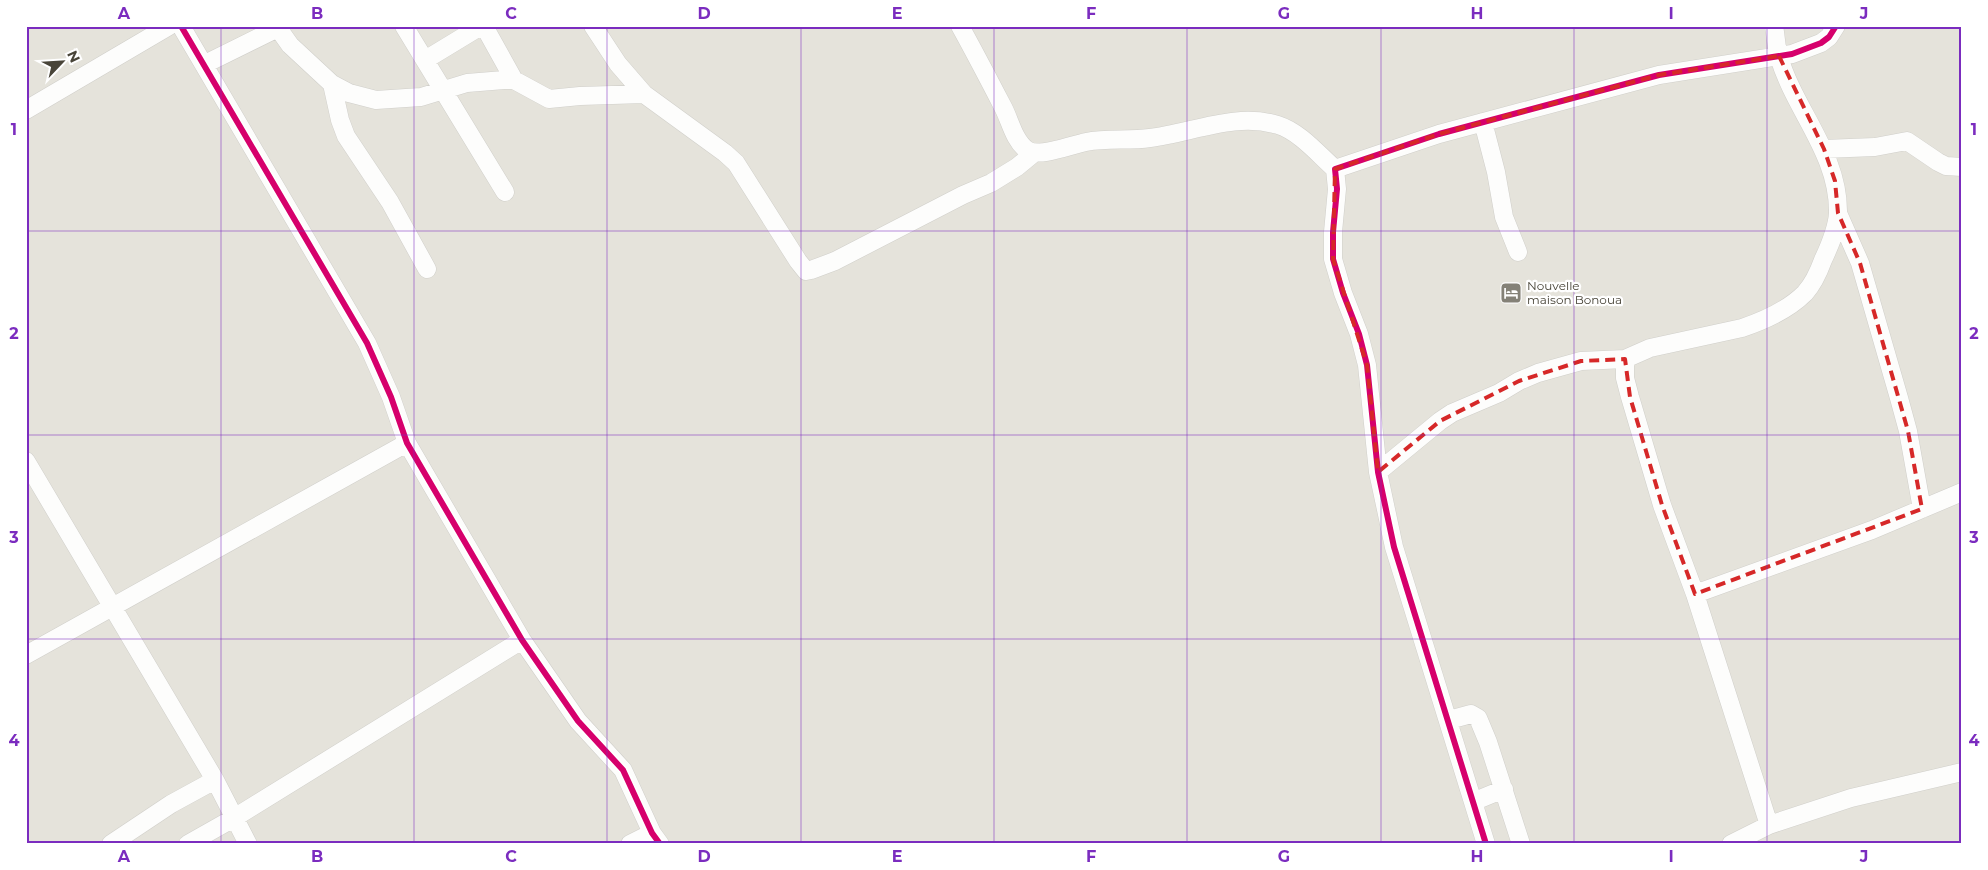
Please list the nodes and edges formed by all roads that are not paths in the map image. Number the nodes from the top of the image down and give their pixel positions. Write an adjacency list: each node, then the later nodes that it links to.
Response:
1 (169, 26): 17 (street)
2 (181, 26): 12 (street)
3 (404, 26): 11 (street)
4 (482, 26): 11 (street); 13 (street)
5 (593, 26): 16 (street)
6 (960, 26): 20 (street)
7 (1774, 26): 10 (street)
8 (1836, 26): 10 (street)
9 (280, 27): 12 (street); 14 (street)
10 (1779, 56): 18 (street); 19 (street)
11 (425, 60): 15 (street)
12 (205, 64): 28 (street)
13 (514, 80): 15 (street); 16 (street)
14 (332, 84): 15 (street); 26 (street)
15 (442, 90): 23 (street)
16 (644, 94): 20 (street)
17 (26, 110)
18 (1483, 122): 22 (street); 25 (street)
19 (1824, 149): 21 (street); 24 (street)
20 (1034, 153): 22 (street)
21 (1962, 167)
22 (1334, 169): 30 (street)
23 (505, 192)
24 (1838, 214): 27 (street); 32 (street)
25 (1518, 252)
26 (427, 269)
27 (1625, 359): 30 (street); 33 (street)
28 (407, 443): 34 (street); 35 (street)
29 (26, 461): 34 (street)
30 (1378, 472): 37 (street)
31 (1962, 492): 32 (street)
32 (1922, 509): 33 (street)
33 (1696, 594): 43 (street)
34 (113, 606): 36 (street); 39 (street)
35 (522, 640): 42 (street); 44 (street)
36 (26, 655)
37 (1449, 720): 40 (street); 41 (street)
38 (1962, 772): 43 (street)
39 (215, 780): 42 (street); 45 (street)
40 (1504, 789): 41 (street); 50 (street)
41 (1474, 801): 49 (street)
42 (234, 818): 46 (street); 47 (street)
43 (1769, 825): 51 (street)
44 (656, 839): 48 (street)
45 (111, 844)
46 (188, 844)
47 (248, 844)
48 (630, 844)
49 (1486, 844)
50 (1521, 844)
51 (1731, 844)

